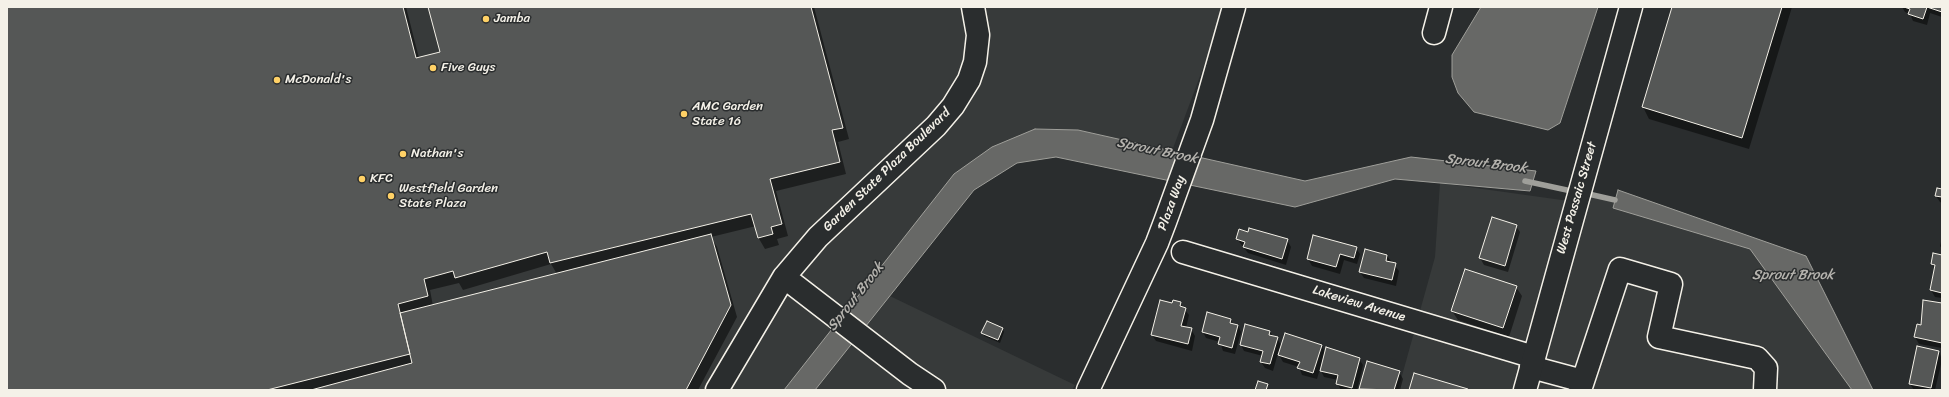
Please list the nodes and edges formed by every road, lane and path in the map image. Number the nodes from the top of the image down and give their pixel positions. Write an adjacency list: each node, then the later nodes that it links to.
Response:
1 (973, 7): 7 (street, Garden State Plaza Boulevard)
2 (1234, 7): 12 (street, Plaza Way)
3 (1441, 7): 5 (street)
4 (1631, 7): 8 (street, West Passaic Street)
5 (1434, 33)
6 (1183, 252): 8 (street, Lakeview Avenue)
7 (784, 278): 10 (street, Garden State Plaza Boulevard); 11 (street)
8 (1533, 362): 9 (street, Lakeview Avenue); 13 (street, West Passaic Street)
9 (1582, 386): 14 (street)
10 (718, 390)
11 (934, 390)
12 (1088, 390)
13 (1525, 390)
14 (1765, 390)

